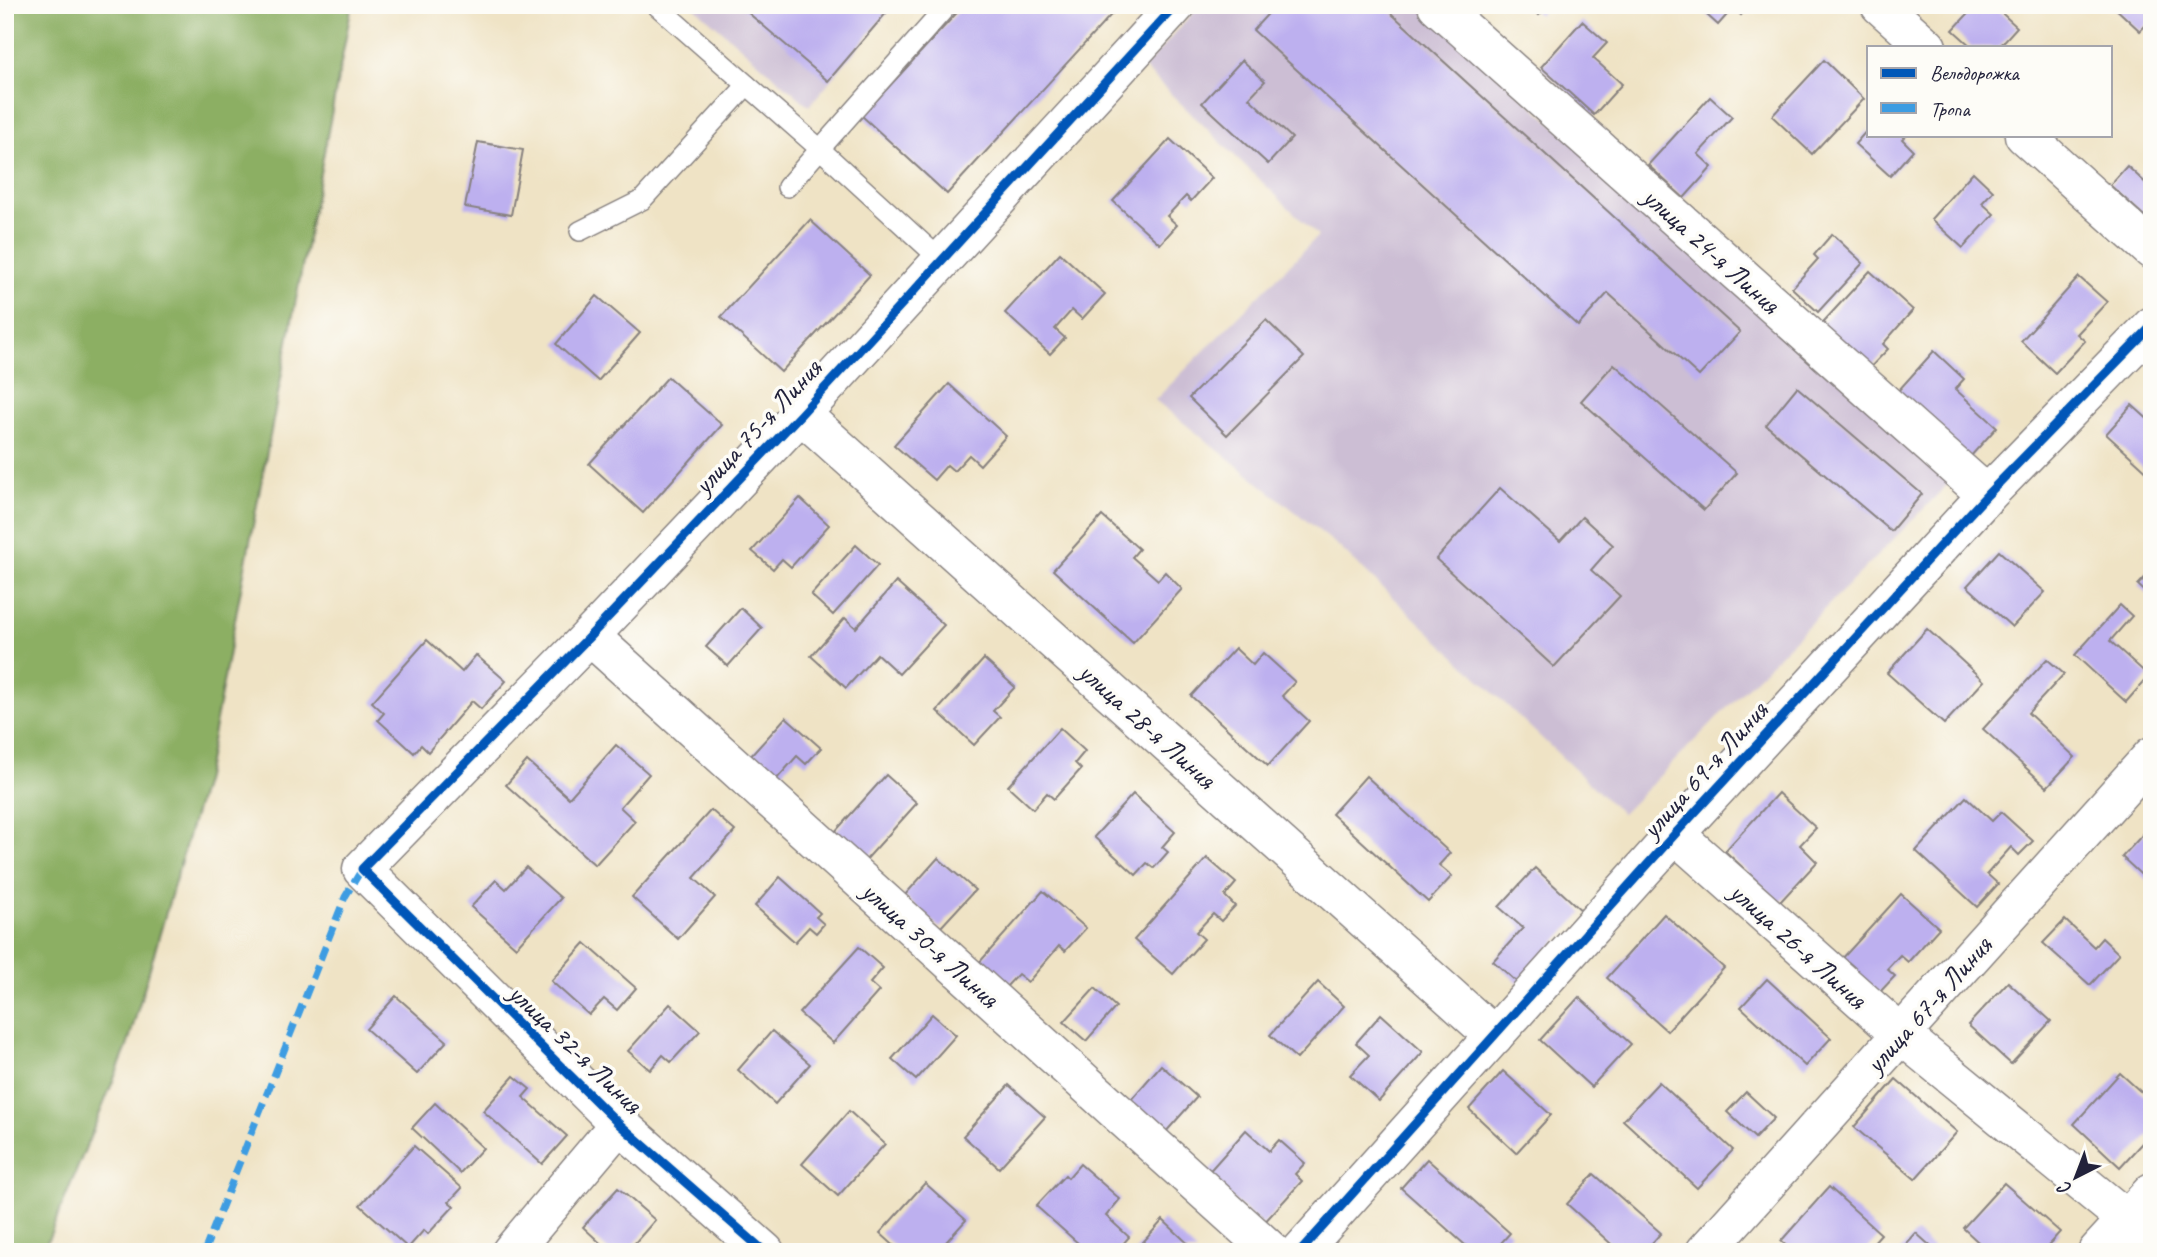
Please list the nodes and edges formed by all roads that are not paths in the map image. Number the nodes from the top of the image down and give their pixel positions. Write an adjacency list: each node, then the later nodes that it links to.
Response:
1 (656, 5): 7 (lane)
2 (948, 5): 9 (lane)
3 (1176, 5): 13 (street, улица 75-я Линия)
4 (1437, 5): 16 (street, улица 24-я Линия)
5 (1880, 5): 6 (street)
6 (1926, 46)
7 (747, 85): 9 (lane); 11 (lane)
8 (2025, 136): 12 (street)
9 (820, 149): 10 (lane); 13 (lane)
10 (787, 187)
11 (580, 231)
12 (2152, 250)
13 (940, 260): 15 (street, улица 75-я Линия)
14 (2152, 326): 16 (street, улица 69-я Линия)
15 (801, 414): 17 (street, улица 75-я Линия); 22 (street, улица 28-я Линия)
16 (1987, 495): 19 (street, улица 69-я Линия)
17 (590, 636): 20 (street, улица 75-я Линия); 28 (street, улица 30-я Линия)
18 (2152, 756): 21 (street, улица 67-я Линия)
19 (1675, 834): 21 (street, улица 26-я Линия); 22 (street, улица 69-я Линия)
20 (362, 869): 23 (street, улица 32-я Линия)
21 (1900, 1034): 25 (street, улица 26-я Линия); 30 (street, улица 67-я Линия)
22 (1494, 1036): 29 (street, улица 69-я Линия)
23 (620, 1124): 26 (street); 27 (street, улица 32-я Линия)
24 (2152, 1192): 25 (street)
25 (2139, 1230): 31 (street)
26 (511, 1252)
27 (765, 1252)
28 (1272, 1252)
29 (1300, 1252)
30 (1705, 1252)
31 (2097, 1252)

